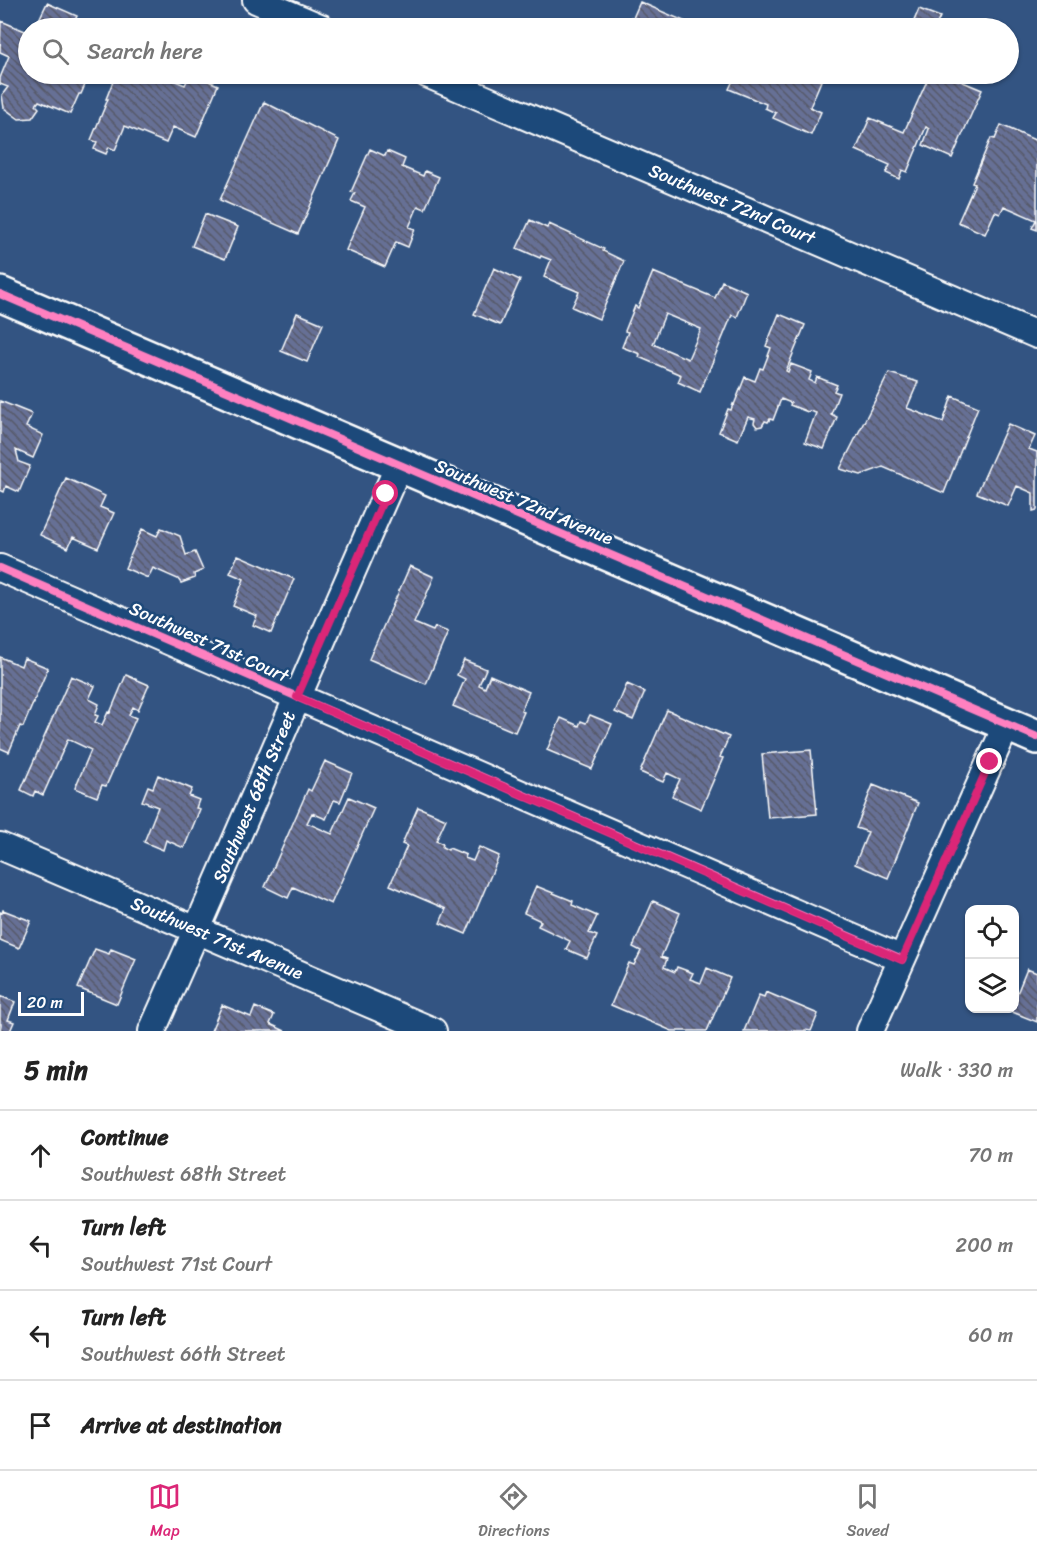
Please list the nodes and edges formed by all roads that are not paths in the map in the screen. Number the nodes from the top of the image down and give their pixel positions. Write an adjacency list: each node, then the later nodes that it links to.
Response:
1 (256, 0): 2 (street)
2 (298, 18)
3 (450, 84): 5 (street, Southwest 72nd Court)
4 (0, 294): 6 (street, Southwest 72nd Avenue)
5 (1037, 335)
6 (399, 465): 8 (street, Southwest 68th Street); 9 (street, Southwest 72nd Avenue)
7 (0, 568): 8 (street, Southwest 71st Court)
8 (297, 697): 12 (street, Southwest 68th Street); 13 (street, Southwest 71st Court)
9 (1007, 724): 10 (street, Southwest 72nd Avenue); 13 (street)
10 (1037, 737)
11 (0, 846): 12 (street, Southwest 71st Avenue)
12 (197, 930): 14 (street, Southwest 68th Street); 15 (street, Southwest 71st Avenue)
13 (902, 960): 16 (street)
14 (152, 1031)
15 (433, 1031)
16 (870, 1031)

